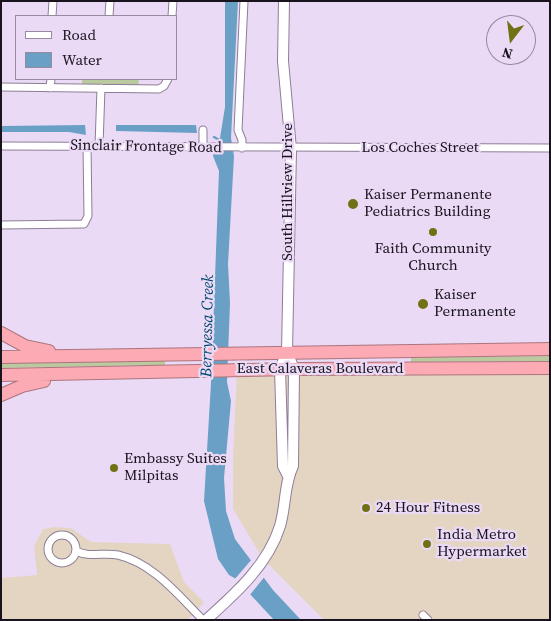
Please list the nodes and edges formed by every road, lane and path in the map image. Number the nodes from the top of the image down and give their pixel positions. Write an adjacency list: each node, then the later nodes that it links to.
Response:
1 (52, 1): 6 (street)
2 (110, 1): 7 (street)
3 (173, 1): 8 (street)
4 (244, 1): 19 (street)
5 (284, 1): 21 (street, South Hillview Drive)
6 (52, 15)
7 (109, 15)
8 (172, 15)
9 (50, 80): 12 (street)
10 (167, 80): 13 (street)
11 (1, 87): 12 (street)
12 (50, 88): 13 (street)
13 (101, 88): 17 (street)
14 (203, 130): 18 (street)
15 (1, 146): 16 (street, Sinclair Frontage Road)
16 (87, 146): 17 (street, Sinclair Frontage Road); 22 (street)
17 (99, 146): 18 (street, Sinclair Frontage Road)
18 (205, 148): 19 (street, Sinclair Frontage Road)
19 (241, 148): 21 (street, Sinclair Frontage Road)
20 (550, 148): 21 (street, Los Coches Street)
21 (291, 149): 25 (street, South Hillview Drive)
22 (1, 225)
23 (1, 333): 26 (highway)
24 (550, 349): 25 (highway, East Calaveras Boulevard)
25 (286, 352): 26 (highway, East Calaveras Boulevard); 29 (street); 30 (street)
26 (71, 355): 27 (highway, East Calaveras Boulevard)
27 (1, 357)
28 (550, 368): 30 (highway, East Calaveras Boulevard)
29 (280, 369): 30 (highway, East Calaveras Boulevard); 31 (highway, East Calaveras Boulevard); 34 (street)
30 (294, 369): 34 (street)
31 (85, 374): 32 (highway, East Calaveras Boulevard); 33 (highway)
32 (1, 376)
33 (1, 395)
34 (288, 476): 36 (street)
35 (76, 551): 35 (street); 36 (street)
36 (204, 620)

